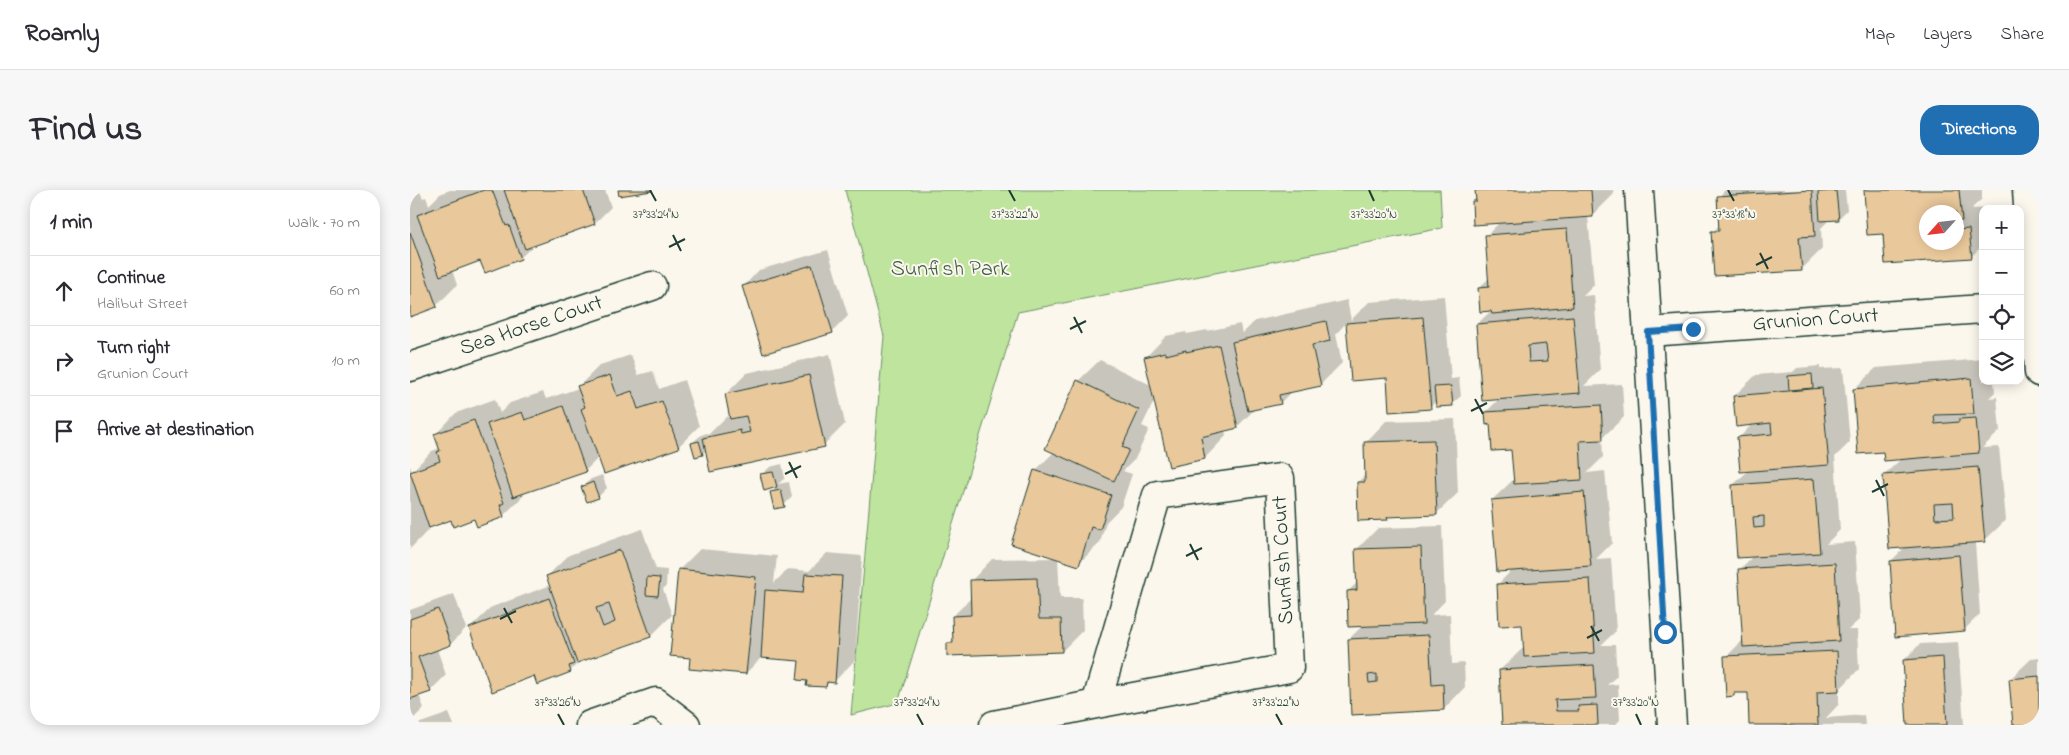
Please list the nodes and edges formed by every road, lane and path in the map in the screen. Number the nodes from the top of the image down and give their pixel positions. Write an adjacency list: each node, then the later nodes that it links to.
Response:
1 (1639, 190): 6 (street)
2 (2027, 190): 4 (street)
3 (652, 286): 7 (street, Sea Horse Court)
4 (2027, 306): 8 (street)
5 (1979, 309): 6 (street, Grunion Court)
6 (1648, 332): 13 (street)
7 (410, 367)
8 (2039, 372)
9 (1096, 704): 9 (street, Sunfish Court); 12 (street, Sunfish Court)
10 (590, 725): 11 (street)
11 (686, 725)
12 (994, 725)
13 (1672, 725)

